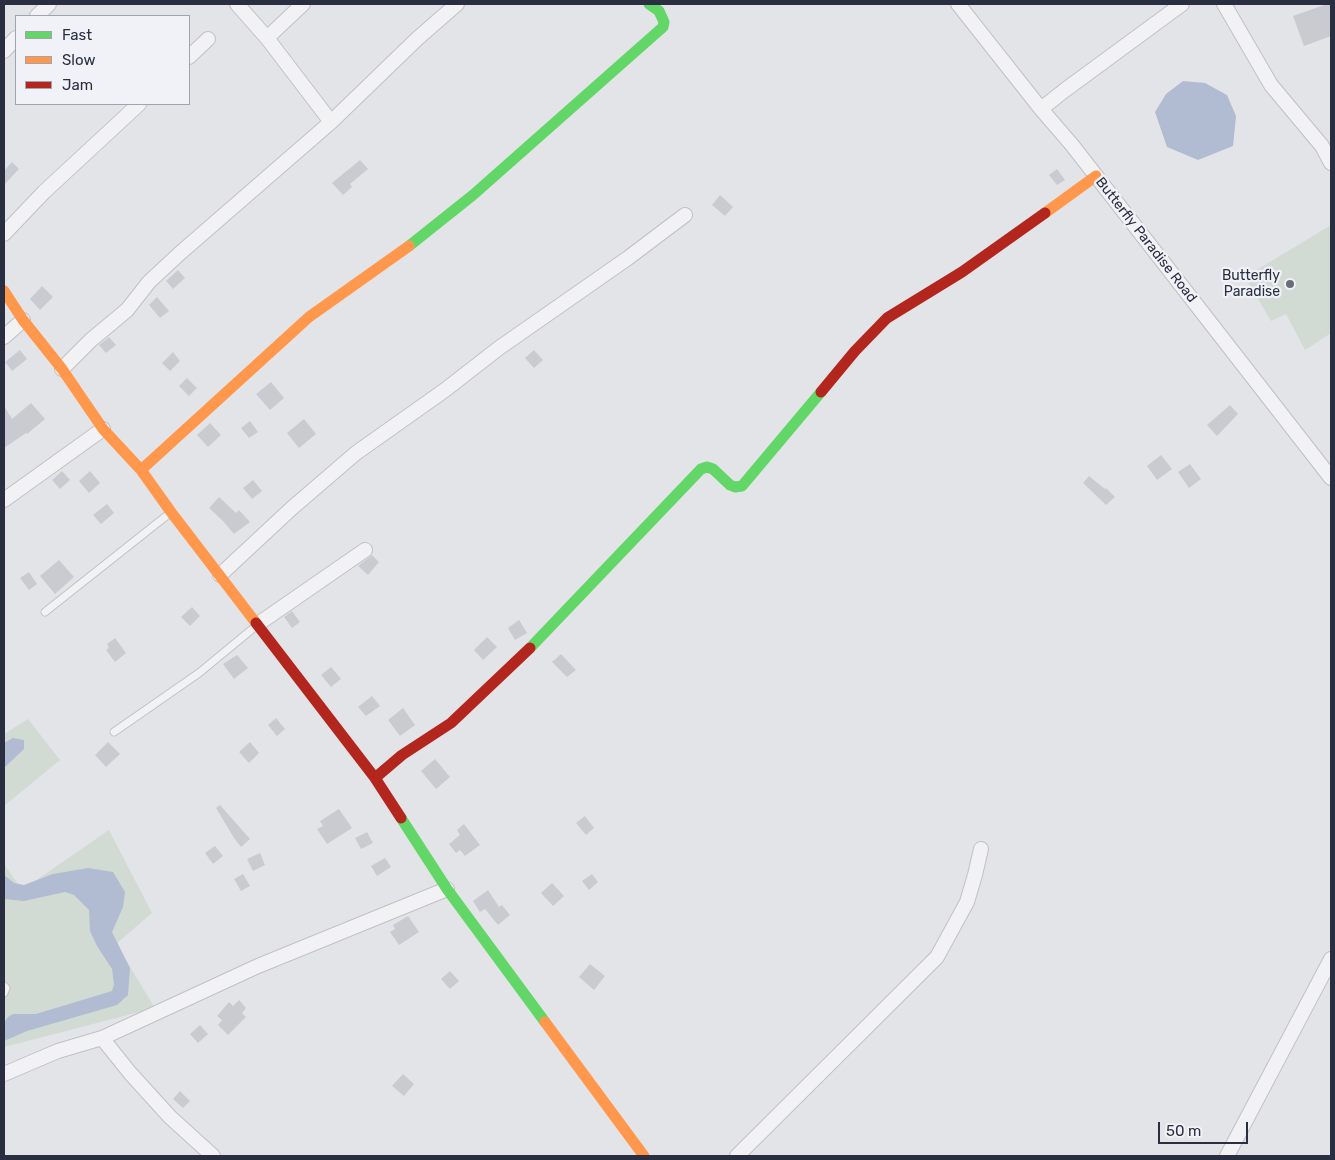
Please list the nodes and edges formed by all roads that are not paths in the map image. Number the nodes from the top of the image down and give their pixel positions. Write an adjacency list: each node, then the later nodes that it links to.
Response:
1 (49, 4): 9 (street)
2 (238, 4): 10 (street)
3 (303, 4): 10 (street)
4 (457, 4): 17 (street)
5 (649, 4): 27 (street)
6 (958, 4): 16 (street, Butterfly Paradise Road)
7 (1182, 4): 16 (street)
8 (1224, 4): 18 (street)
9 (38, 15)
10 (267, 38): 17 (street)
11 (15, 39): 13 (street)
12 (208, 40): 14 (street)
13 (4, 51)
14 (190, 56)
15 (138, 105): 21 (street)
16 (1041, 109): 19 (street, Butterfly Paradise Road)
17 (331, 122): 25 (street)
18 (1331, 164)
19 (1096, 176): 28 (street, Butterfly Paradise Road); 36 (street)
20 (685, 215): 32 (street)
21 (4, 234)
22 (4, 292): 23 (street)
23 (23, 320): 24 (street); 25 (street)
24 (4, 336)
25 (62, 369): 26 (street)
26 (103, 429): 27 (street); 29 (street)
27 (141, 470): 30 (street)
28 (1331, 478)
29 (4, 500)
30 (171, 512): 32 (street); 33 (lane)
31 (364, 550): 34 (street)
32 (220, 575): 34 (street)
33 (45, 612)
34 (258, 624): 35 (lane); 36 (street)
35 (114, 732)
36 (375, 778): 38 (street)
37 (981, 849): 46 (street)
38 (447, 889): 42 (street); 45 (street)
39 (1331, 959): 47 (street)
40 (4, 986): 41 (lane)
41 (4, 993)
42 (102, 1038): 43 (street); 44 (street)
43 (4, 1074)
44 (212, 1156)
45 (644, 1156)
46 (738, 1156)
47 (1227, 1156)

